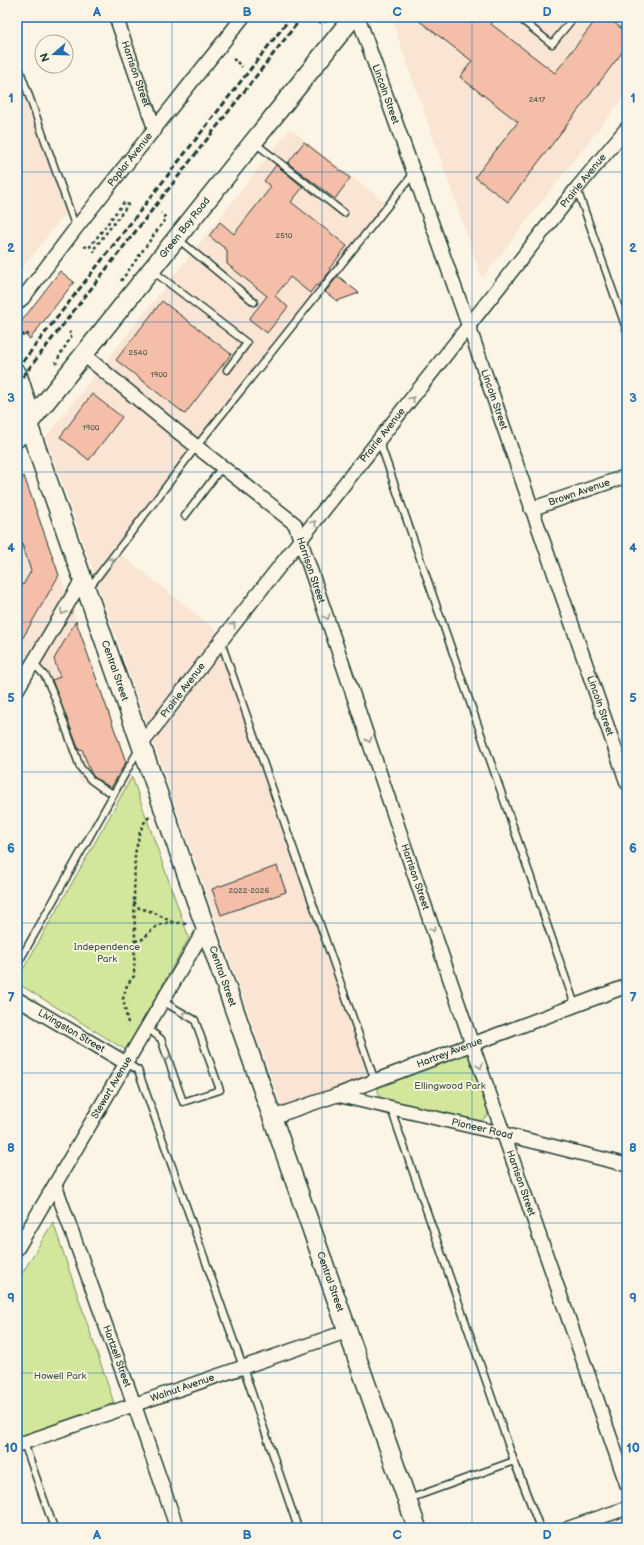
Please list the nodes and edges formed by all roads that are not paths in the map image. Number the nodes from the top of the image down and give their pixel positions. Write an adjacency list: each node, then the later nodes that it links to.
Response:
1 (116, 17): 9 (street, Harrison Street)
2 (353, 17): 10 (main road, Green Bay Road)
3 (358, 17): 11 (street, Lincoln Street)
4 (574, 17): 5 (lane)
5 (522, 18)
6 (237, 20): 9 (street, Poplar Avenue)
7 (17, 62): 14 (lane)
8 (627, 128): 12 (street, Prairie Avenue)
9 (155, 130): 14 (street, Poplar Avenue)
10 (254, 142): 13 (lane); 15 (main road, Green Bay Road)
11 (414, 173): 19 (street, Lincoln Street); 28 (lane)
12 (577, 188): 19 (street, Prairie Avenue); 20 (lane)
13 (344, 213)
14 (76, 228): 18 (street, Poplar Avenue)
15 (177, 238): 16 (main road, Green Bay Road); 17 (lane)
16 (152, 270): 21 (main road, Green Bay Road); 22 (lane)
17 (254, 302)
18 (17, 303)
19 (469, 327): 27 (street, Prairie Avenue, one-way to 19); 31 (street, Lincoln Street)
20 (627, 331)
21 (84, 355): 25 (main road, Green Bay Road); 28 (street, Harrison Street)
22 (227, 370)
23 (17, 373): 25 (main road, Central Street)
24 (17, 405): 25 (main road, Central Street)
25 (28, 424): 26 (main road, Green Bay Road); 34 (main road, Central Street)
26 (17, 438)
27 (379, 440): 33 (street, Prairie Avenue, one-way to 27); 46 (lane)
28 (196, 447): 29 (street, Harrison Street); 34 (lane, one-way to 28)
29 (222, 467): 32 (lane); 33 (street, Harrison Street)
30 (627, 476): 31 (street, Brown Avenue)
31 (531, 509): 39 (street, Lincoln Street)
32 (185, 516)
33 (301, 540): 35 (street, Prairie Avenue, one-way to 33); 48 (street, Harrison Street, one-way to 48)
34 (85, 584): 36 (street, one-way to 36); 38 (main road, Central Street)
35 (220, 642): 38 (street, Prairie Avenue); 50 (lane)
36 (33, 663): 37 (street); 40 (lane)
37 (17, 690)
38 (141, 745): 40 (lane); 41 (main road, Central Street)
39 (627, 783)
40 (114, 794): 42 (lane)
41 (206, 927): 45 (street, Stewart Avenue); 53 (main road, Central Street)
42 (17, 965)
43 (627, 986): 46 (street, Hartrey Avenue)
44 (17, 999): 49 (street, Livingston Street)
45 (162, 1001): 47 (street, Stewart Avenue); 47 (lane, one-way to 45)
46 (575, 1005): 48 (street, Hartrey Avenue)
47 (146, 1027): 49 (street, Stewart Avenue)
48 (472, 1044): 50 (street, Hartrey Avenue); 54 (street, Harrison Street, one-way to 54)
49 (126, 1063): 56 (street, Stewart Avenue); 59 (lane)
50 (375, 1081): 51 (street, Hartrey Avenue)
51 (337, 1095): 52 (street, Pioneer Road); 53 (street, Hartrey Avenue)
52 (390, 1107): 54 (street, Pioneer Road); 62 (lane)
53 (272, 1117): 58 (main road, Central Street)
54 (504, 1134): 55 (street, Pioneer Road); 63 (street, Harrison Street)
55 (627, 1165)
56 (55, 1185): 57 (street, Stewart Avenue); 60 (street, Hartzell Street)
57 (17, 1249)
58 (348, 1331): 59 (street, Walnut Avenue); 64 (main road, Central Street)
59 (243, 1367): 60 (street, Walnut Avenue); 68 (lane)
60 (134, 1404): 61 (street, Walnut Avenue); 67 (street, Hartzell Street)
61 (20, 1444): 66 (lane)
62 (514, 1461): 64 (lane); 70 (lane)
63 (627, 1484)
64 (407, 1500): 69 (main road, Central Street)
65 (627, 1508): 71 (street)
66 (54, 1528)
67 (176, 1528)
68 (298, 1528)
69 (417, 1528)
70 (540, 1528)
71 (569, 1528)

